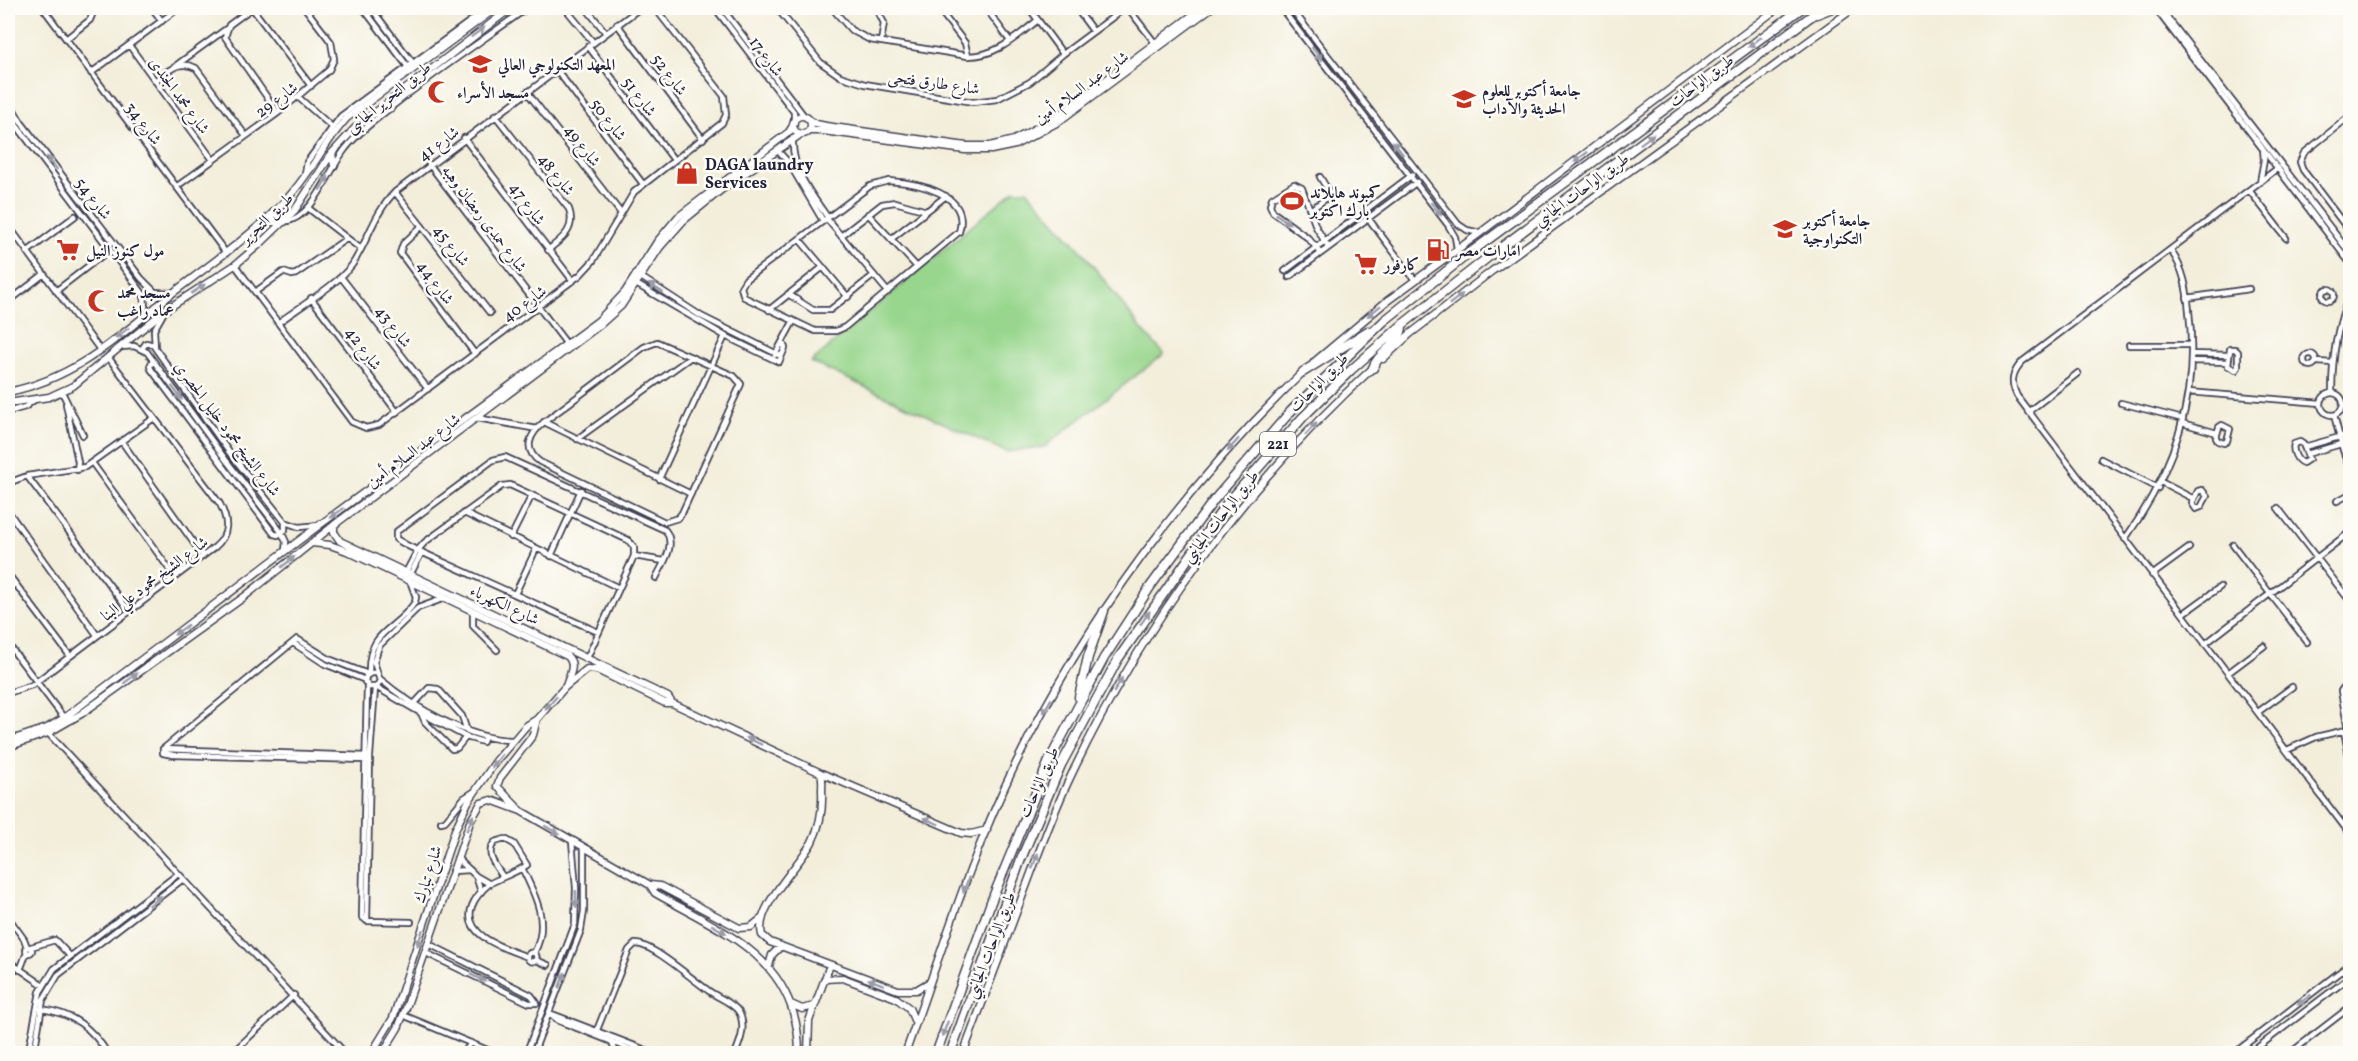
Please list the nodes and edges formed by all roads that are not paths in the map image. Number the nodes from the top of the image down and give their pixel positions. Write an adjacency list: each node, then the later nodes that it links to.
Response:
1 (43, 8): 46 (street, شارع 34)
2 (94, 8): 46 (street)
3 (152, 8): 41 (street)
4 (179, 8): 41 (street)
5 (252, 8): 43 (street); 65 (street)
6 (305, 8): 65 (street, شارع 29)
7 (363, 8): 58 (street)
8 (371, 8): 58 (street)
9 (488, 8): 54 (street, طريق التحرير الجانبى)
10 (496, 8): 52 (street, طريق التحرير)
11 (512, 8): 38 (street, طريق التحرير)
12 (526, 8): 38 (street); 60 (street, طريق التحرير الجانبى)
13 (565, 8): 48 (street)
14 (588, 8): 45 (street)
15 (640, 8): 42 (street, شارع 41)
16 (655, 8): 87 (street, شارع 40)
17 (715, 8): 79 (street, شارع 17)
18 (722, 8): 78 (street, شارع 17)
19 (777, 8): 55 (street, شارع طارق فتحى)
20 (832, 8): 49 (street)
21 (876, 8): 49 (street)
22 (938, 8): 57 (street)
23 (986, 8): 47 (street)
24 (1029, 8): 40 (street)
25 (1076, 8): 44 (street)
26 (1127, 8): 44 (street, شارع طارق فتحى); 51 (street)
27 (1202, 8): 51 (street, شارع عبد السلام أمين)
28 (1211, 8): 51 (street, شارع عبد السلام أمين)
29 (1281, 8): 101 (street, one-way to 101)
30 (1291, 8): 97 (street, one-way to 30)
31 (1778, 8): 134 (street, one-way to 134)
32 (1802, 8): 98 (highway, طريق الواحات / 221, one-way to 98)
33 (1822, 8): 39 (highway, طريق الواحات / 221)
34 (1832, 8): 39 (highway)
35 (1854, 8): 211 (street, طريق الواحات الجانبي, one-way to 35)
36 (2155, 8): 64 (street)
37 (2160, 8): 64 (street)
38 (503, 14): 56 (street, طريق التحرير, one-way to 38)
39 (1814, 14): 106 (highway, طريق الواحات / 221, one-way to 39)
40 (1038, 20): 47 (street); 55 (street)
41 (162, 21): 50 (street)
42 (617, 24): 45 (street, شارع 41); 87 (street, شارع 52)
43 (226, 29): 59 (street); 72 (street)
44 (1093, 32): 55 (street, شارع طارق فتحى)
45 (606, 33): 48 (street, شارع 41)
46 (66, 39): 62 (street, شارع 34)
47 (1010, 41): 57 (street)
48 (593, 42): 53 (street, شارع 41)
49 (881, 42): 57 (street)
50 (129, 45): 62 (street); 63 (street, شارع محمد الجندى)
51 (1156, 45): 88 (street, شارع عبد السلام أمين)
52 (444, 46): 54 (street); 66 (street, طريق التحرير)
53 (588, 46): 61 (street, شارع 41); 93 (street, شارع 51)
54 (432, 48): 58 (street, طريق التحرير الجانبى)
55 (1063, 54)
56 (447, 55): 60 (street); 73 (street, طريق التحرير)
57 (968, 56)
58 (410, 65): 66 (street, طريق التحرير الجانبى)
59 (174, 67): 63 (street); 84 (street)
60 (444, 67): 71 (street, طريق التحرير الجانبى)
61 (556, 69): 67 (street, شارع 41); 107 (street, شارع 50)
62 (91, 73): 109 (street, شارع 34)
63 (155, 81): 92 (street, شارع محمد الجندى)
64 (2218, 85): 89 (street); 118 (street)
65 (311, 86): 68 (street, شارع 29)
66 (387, 86): 70 (street, طريق التحرير); 80 (street, طريق التحرير الجانبى)
67 (526, 92): 75 (street, شارع 41); 122 (street, شارع 49)
68 (298, 97): 72 (street, شارع 29); 80 (street)
69 (8, 99): 168 (street, شارع 54, one-way to 69)
70 (363, 107): 73 (street); 77 (street, طريق التحرير)
71 (391, 108): 73 (street); 95 (street, طريق التحرير الجانبى)
72 (278, 112): 84 (street, شارع 29)
73 (371, 113): 81 (street, طريق التحرير)
74 (8, 114): 111 (street, شارع 54)
75 (495, 115): 85 (street, شارع 41); 149 (street, شارع 48)
76 (2350, 116): 133 (street)
77 (347, 118): 81 (street); 99 (street, طريق التحرير)
78 (807, 118): 79 (street); 82 (street); 88 (street, شارع عبد السلام أمين)
79 (794, 123): 83 (street); 110 (street, شارع عبد السلام أمين)
80 (332, 127): 99 (street, طريق التحرير الجانبى)
81 (354, 128): 91 (street, طريق التحرير)
82 (809, 131): 83 (street); 88 (street, شارع عبد السلام أمين)
83 (801, 134): 86 (street, شارع عبد السلام أمين)
84 (246, 136): 92 (street, شارع 29)
85 (464, 138): 94 (street, شارع 41); 149 (street, شارع 47)
86 (793, 138): 90 (street, شارع عبد السلام أمين); 103 (street)
87 (703, 139): 93 (street, شارع 40)
88 (900, 140)
89 (2262, 148): 96 (street); 104 (street)
90 (777, 150): 103 (street); 110 (street, شارع عبد السلام أمين)
91 (332, 153): 95 (street); 128 (street, طريق التحرير)
92 (213, 160): 109 (street, شارع 29)
93 (674, 160): 107 (street, شارع 40)
94 (429, 164): 113 (street, شارع 41); 183 (street, شارع حمدى رمضان وهبه)
95 (334, 166): 119 (street, طريق التحرير الجانبى, one-way to 95)
96 (2278, 168): 104 (street); 118 (street)
97 (1417, 172): 101 (street); 102 (street)
98 (1580, 173): 106 (highway); 108 (highway, طريق الواحات / 221)
99 (305, 177): 124 (street, طريق التحرير)
100 (1320, 177): 120 (street)
101 (1411, 177): 105 (street); 143 (street)
102 (1422, 178): 105 (street); 134 (street)
103 (800, 179): 127 (street)
104 (2260, 182): 112 (street)
105 (1416, 183): 126 (street); 148 (street, one-way to 148)
106 (1589, 183): 117 (highway, طريق الواحات / 221)
107 (643, 184): 122 (street, شارع 40)
108 (1565, 184): 117 (highway); 188 (highway, طريق الواحات / 221)
109 (176, 187): 152 (street, شارع 34)
110 (720, 188): 115 (street, شارع عبد السلام أمين)
111 (64, 190): 114 (street); 138 (street, شارع 54)
112 (2249, 190): 137 (street); 150 (street)
113 (395, 192): 130 (street, شارع 45); 147 (street, شارع 41)
114 (58, 195)
115 (710, 195): 165 (street, شارع عبد السلام أمين); 193 (street, شارع عبد السلام أمين)
116 (946, 196): 121 (street); 127 (street); 159 (street)
117 (1571, 196): 191 (highway, طريق الواحات / 221)
118 (2312, 207): 154 (street); 156 (street)
119 (308, 208): 128 (street, طريق التحرير الجانبى); 139 (street)
120 (1310, 210): 132 (street); 136 (street, one-way to 136)
121 (927, 211): 123 (street); 140 (street)
122 (620, 212): 167 (street, شارع 40)
123 (868, 214): 135 (street); 140 (street)
124 (271, 215): 128 (street); 131 (street, طريق التحرير)
125 (75, 216): 151 (street)
126 (1368, 218): 146 (street); 166 (street)
127 (826, 219): 135 (street); 141 (street)
128 (284, 222): 142 (street, طريق التحرير)
129 (8, 225): 151 (street)
130 (422, 226): 186 (street, شارع 45); 200 (street, شارع 44)
131 (254, 230): 142 (street); 152 (street, طريق التحرير)
132 (1318, 231): 136 (street); 143 (street)
133 (2350, 232)
134 (1480, 233): 148 (street)
135 (841, 236): 162 (street)
136 (1308, 238): 145 (street)
137 (2286, 238)
138 (101, 239): 144 (street); 174 (street, شارع 54)
139 (346, 239): 147 (street); 172 (street)
140 (891, 239): 159 (street)
141 (800, 240): 158 (street); 184 (street)
142 (262, 242): 157 (street, طريق التحرير)
143 (1324, 242): 145 (street); 146 (street)
144 (95, 243)
145 (1317, 247): 153 (street); 160 (street)
146 (1328, 248): 153 (street)
147 (361, 249): 163 (street, شارع 41)
148 (1457, 249): 166 (street)
149 (548, 250): 167 (street, شارع 47)
150 (2171, 250): 179 (street); 231 (street)
151 (27, 252): 161 (street)
152 (226, 253): 171 (street, طريق التحرير)
153 (1321, 253): 164 (street)
154 (2350, 253)
155 (104, 254): 170 (street)
156 (2350, 263)
157 (235, 265): 172 (street, شارع 40); 185 (street, طريق التحرير, one-way to 157)
158 (822, 267): 175 (street); 177 (street)
159 (917, 267): 173 (street)
160 (1285, 271)
161 (44, 274): 170 (street); 181 (street)
162 (874, 275): 173 (street); 177 (street)
163 (341, 276): 178 (street, شارع 41); 218 (street, شارع 43)
164 (1289, 277)
165 (638, 280): 192 (street); 203 (street, one-way to 165); 215 (street, شارع عبد السلام أمين)
166 (1415, 280): 213 (street, one-way to 213)
167 (573, 282): 183 (street, شارع 40)
168 (152, 289): 171 (street); 174 (street)
169 (2249, 289): 179 (street)
170 (56, 291): 199 (street)
171 (174, 292): 187 (street, طريق التحرير)
172 (255, 292): 190 (street, شارع 40)
173 (888, 292): 189 (street)
174 (144, 294): 187 (street)
175 (788, 294): 177 (street); 184 (street)
176 (2350, 295): 182 (street)
177 (848, 297)
178 (311, 298): 190 (street, شارع 41); 230 (street, شارع 42)
179 (2187, 298): 196 (street)
180 (2334, 298): 182 (street)
181 (8, 301)
182 (2347, 303): 209 (street)
183 (539, 307): 193 (street, شارع حمدى رمضان وهبه); 200 (street, شارع 40)
184 (769, 310): 189 (street)
185 (164, 311): 194 (street); 197 (street, طريق التحرير)
186 (490, 313)
187 (141, 318): 199 (street, طريق التحرير, one-way to 199)
188 (1384, 321): 213 (highway); 336 (highway, طريق الواحات / 221)
189 (794, 322): 203 (street)
190 (278, 323): 230 (street, شارع 40)
191 (1402, 325): 211 (highway); 437 (highway, طريق الواحات / 221, one-way to 191)
192 (726, 336): 203 (street); 210 (street)
193 (566, 343): 215 (street, شارع عبد السلام أمين)
194 (154, 345): 198 (street); 270 (street, شارع الشيخ محمود خليل الحصري)
195 (2129, 345): 196 (street)
196 (2191, 345): 201 (street)
197 (120, 348): 198 (street); 204 (street, طريق التحرير)
198 (142, 349): 274 (street, شارع الشيخ محمود خليل الحصري, one-way to 274)
199 (100, 350): 212 (street, طريق التحرير)
200 (475, 354): 218 (street, شارع 40)
201 (2191, 354): 202 (street); 206 (street)
202 (2228, 355): 207 (street); 207 (street)
203 (777, 356)
204 (108, 357): 216 (street, طريق التحرير); 233 (street, شارع الشيخ محمود علي البنا)
205 (691, 357): 210 (street); 236 (street); 242 (street)
206 (2191, 361): 207 (street); 222 (street)
207 (2228, 362)
208 (2317, 362): 209 (street)
209 (2333, 363): 223 (street)
210 (711, 366): 253 (street); 259 (street)
211 (1372, 368): 438 (street, طريق الواحات الجانبي, one-way to 211)
212 (71, 370): 216 (street); 217 (street, طريق التحرير)
213 (1302, 372): 309 (street, one-way to 309)
214 (2078, 373): 231 (street)
215 (527, 377): 219 (street, شارع عبد السلام أمين)
216 (83, 379): 221 (street, طريق التحرير)
217 (30, 387): 220 (street, طريق التحرير); 224 (street)
218 (428, 389): 230 (street, شارع 40)
219 (510, 389): 234 (street, شارع عبد السلام أمين); 252 (street, شارع عبد السلام أمين)
220 (10, 390)
221 (62, 392): 224 (street, طريق التحرير); 228 (street)
222 (2188, 393): 225 (street); 235 (street)
223 (2332, 393): 225 (street); 232 (street)
224 (34, 399): 227 (street, طريق التحرير); 229 (street)
225 (2321, 402): 232 (street)
226 (2121, 403): 235 (street)
227 (8, 404)
228 (66, 404): 240 (street); 250 (street)
229 (8, 412)
230 (397, 412)
231 (2028, 412): 276 (street)
232 (2334, 415): 241 (street)
233 (154, 418): 243 (street); 284 (street, شارع الشيخ محمود علي البنا)
234 (477, 418): 237 (street); 256 (street, شارع عبد السلام أمين)
235 (2182, 421): 238 (street); 254 (street)
236 (544, 422): 237 (street); 242 (street)
237 (537, 429): 259 (street)
238 (2217, 433)
239 (2350, 434): 241 (street)
240 (83, 435)
241 (2339, 437): 244 (street); 245 (street)
242 (577, 439): 253 (street)
243 (122, 442): 248 (street); 284 (street)
244 (2341, 444): 246 (street); 249 (street)
245 (2304, 447): 246 (street); 246 (street)
246 (2307, 454)
247 (2100, 459): 257 (street)
248 (93, 464): 250 (street); 291 (street)
249 (2350, 469)
250 (77, 470): 251 (street)
251 (27, 476): 255 (street); 307 (street)
252 (386, 477): 256 (street); 261 (street, شارع عبد السلام أمين)
253 (659, 479): 259 (street)
254 (2161, 482): 257 (street); 263 (street)
255 (8, 483)
256 (391, 484): 265 (street, شارع عبد السلام أمين)
257 (2158, 488): 276 (street)
258 (581, 490): 269 (street); 283 (street); 288 (street)
259 (691, 494)
260 (2350, 494): 264 (street)
261 (361, 495): 265 (street); 271 (street, شارع عبد السلام أمين, one-way to 271)
262 (532, 495): 268 (street); 269 (street); 275 (street)
263 (2194, 499)
264 (2337, 501)
265 (366, 502): 272 (street, شارع عبد السلام أمين)
266 (2278, 508): 287 (street)
267 (8, 511): 312 (street)
268 (464, 513): 275 (street); 283 (street)
269 (571, 513): 285 (street); 286 (street)
270 (285, 522): 271 (street); 274 (street)
271 (321, 524): 282 (street, شارع عبد السلام أمين)
272 (334, 525): 277 (street, شارع عبد السلام أمين); 279 (street, شارع الكهرباء)
273 (2350, 532): 287 (street)
274 (282, 533): 282 (street)
275 (511, 537): 281 (street)
276 (2125, 539): 290 (street)
277 (311, 543): 279 (street, شارع الكهرباء); 302 (street, شارع عبد السلام أمين, one-way to 277)
278 (2233, 545): 301 (street)
279 (348, 548): 292 (street, شارع الكهرباء)
280 (2189, 548): 290 (street)
281 (537, 549): 285 (street); 300 (street)
282 (284, 553): 298 (street, شارع عبد السلام أمين)
283 (418, 554): 292 (street); 300 (street)
284 (203, 556): 291 (street, شارع الشيخ محمود علي البنا)
285 (551, 556): 296 (street)
286 (634, 556): 288 (street); 296 (street)
287 (2316, 558): 301 (street); 304 (street)
288 (664, 561): 293 (street)
289 (8, 574): 294 (street)
290 (2152, 575): 310 (street)
291 (175, 577): 307 (street, شارع الشيخ محمود علي البنا)
292 (408, 577): 299 (street, شارع الكهرباء); 303 (street, شارع الكهرباء); 305 (street)
293 (656, 578)
294 (15, 584): 297 (street); 319 (street)
295 (2220, 587): 310 (street)
296 (619, 588): 311 (street)
297 (8, 589)
298 (237, 589): 302 (street); 339 (street, شارع عبد السلام أمين, one-way to 339)
299 (451, 593): 303 (street); 320 (street, شارع الكهرباء)
300 (515, 594): 311 (street)
301 (2270, 594): 314 (street); 316 (street)
302 (244, 597): 342 (street, شارع عبد السلام أمين, one-way to 302)
303 (445, 598): 306 (street); 308 (street, شارع الكهرباء)
304 (2350, 601)
305 (415, 602): 306 (street); 325 (street)
306 (419, 607): 323 (street)
307 (129, 611): 312 (street, شارع الشيخ محمود علي البنا)
308 (473, 611): 318 (street); 321 (street, شارع الكهرباء)
309 (1104, 611): 336 (highway); 354 (street, one-way to 354)
310 (2183, 614): 316 (street)
311 (598, 632): 320 (street)
312 (97, 635): 319 (street, شارع الشيخ محمود علي البنا)
313 (295, 641): 325 (street); 328 (street); 348 (street)
314 (2307, 642)
315 (8, 644): 327 (street)
316 (2205, 644): 324 (street)
317 (2264, 646): 324 (street)
318 (496, 650)
319 (70, 656): 327 (street, شارع الشيخ محمود علي البنا)
320 (587, 658): 334 (street, شارع الكهرباء)
321 (572, 666): 330 (street, شارع تبارك)
322 (584, 670): 330 (street, شارع تبارك); 334 (street, شارع الكهرباء)
323 (376, 673): 325 (street); 326 (street)
324 (2228, 673): 337 (street)
325 (368, 674): 328 (street)
326 (380, 679): 329 (street); 333 (street)
327 (36, 681): 332 (street, شارع الشيخ محمود علي البنا); 339 (street)
328 (366, 683): 329 (street); 348 (street)
329 (376, 687): 338 (street); 348 (street)
330 (566, 687): 340 (street, شارع تبارك, one-way to 340)
331 (2292, 687): 337 (street)
332 (8, 693)
333 (415, 703): 343 (street); 343 (street)
334 (672, 703): 350 (street, شارع الكهرباء, one-way to 334)
335 (2350, 705): 341 (street)
336 (1077, 706): 436 (highway, طريق الواحات / 221, one-way to 436)
337 (2258, 712): 347 (street)
338 (422, 713): 343 (street); 343 (street)
339 (64, 718): 345 (street, شارع عبد السلام أمين)
340 (537, 719): 344 (street, شارع تبارك); 352 (street, شارع تبارك)
341 (2347, 730): 347 (street); 349 (street)
342 (48, 733): 346 (street, شارع عبد السلام أمين); 362 (street)
343 (467, 734): 344 (street)
344 (514, 740): 351 (street, شارع تبارك, one-way to 351)
345 (8, 741)
346 (8, 747)
347 (2287, 750): 355 (street)
348 (367, 758): 373 (street)
349 (2350, 762)
350 (821, 773): 354 (street, شارع الكهرباء, one-way to 350); 371 (street)
351 (475, 791): 353 (street); 369 (street, شارع تبارك)
352 (521, 811): 356 (street, one-way to 356); 358 (street, شارع تبارك, one-way to 352)
353 (441, 822)
354 (987, 830): 395 (street, one-way to 395)
355 (2350, 834)
356 (572, 841): 357 (street); 406 (street, one-way to 406)
357 (584, 848): 367 (street); 409 (street, one-way to 357)
358 (457, 858): 360 (street); 361 (street, شارع تبارك)
359 (522, 868): 364 (street); 364 (street); 378 (street)
360 (470, 870): 361 (street); 363 (street)
361 (452, 871): 370 (street, شارع تبارك)
362 (178, 874): 365 (street); 379 (street)
363 (476, 876): 366 (street); 368 (street)
364 (503, 877): 366 (street)
365 (183, 879): 390 (street, one-way to 365); 399 (street)
366 (490, 884): 368 (street)
367 (650, 885): 371 (street); 389 (street, one-way to 389)
368 (481, 892): 380 (street)
369 (432, 902): 370 (street); 381 (street, شارع تبارك, one-way to 381)
370 (441, 905): 374 (street, شارع تبارك)
371 (763, 916): 375 (street)
372 (8, 917): 376 (street)
373 (411, 922)
374 (429, 944): 377 (street, شارع تبارك); 393 (street)
375 (781, 946): 386 (street); 389 (street)
376 (28, 949): 379 (street); 391 (street)
377 (426, 953): 385 (street, شارع تبارك); 397 (street, one-way to 397)
378 (534, 953): 380 (street); 382 (street)
379 (70, 956): 384 (street)
380 (528, 957): 382 (street)
381 (413, 958): 385 (street); 400 (street, شارع تبارك)
382 (536, 960): 388 (street)
383 (8, 961): 391 (street)
384 (62, 962): 390 (street); 396 (street)
385 (423, 962): 402 (street, شارع تبارك)
386 (830, 964): 394 (street); 395 (street, one-way to 386)
387 (2350, 964): 398 (street)
388 (548, 965)
389 (769, 966): 404 (street)
390 (66, 967): 408 (street)
391 (20, 970): 396 (street)
392 (2350, 976): 401 (street)
393 (498, 979): 397 (street); 403 (street)
394 (825, 980): 405 (street); 411 (street)
395 (930, 982): 411 (street)
396 (43, 985): 418 (street)
397 (495, 986): 403 (street)
398 (2319, 988): 401 (street); 439 (street, one-way to 439)
399 (294, 995): 421 (street); 422 (street)
400 (400, 996): 402 (street); 423 (street, شارع تبارك)
401 (2326, 996): 440 (street)
402 (409, 1000): 410 (street, شارع تبارك)
403 (537, 1003): 406 (street)
404 (790, 1004): 405 (street); 416 (street)
405 (814, 1006): 414 (street)
406 (543, 1007): 409 (street); 427 (street)
407 (2350, 1007): 441 (street)
408 (41, 1009): 419 (street); 420 (street)
409 (549, 1013): 412 (street); 413 (street); 428 (street)
410 (403, 1015): 415 (street); 424 (street, شارع تبارك)
411 (915, 1025): 435 (street)
412 (597, 1030): 431 (street); 432 (street)
413 (611, 1041): 429 (street); 430 (street)
414 (808, 1042): 416 (street); 434 (street)
415 (471, 1043): 425 (street); 426 (street)
416 (799, 1043): 433 (street)
417 (2350, 1049): 442 (street)
418 (28, 1053)
419 (34, 1053)
420 (108, 1053)
421 (231, 1053)
422 (346, 1053)
423 (371, 1053)
424 (382, 1053)
425 (463, 1053)
426 (497, 1053)
427 (526, 1053)
428 (534, 1053)
429 (622, 1053)
430 (642, 1053)
431 (656, 1053)
432 (735, 1053)
433 (799, 1053)
434 (808, 1053)
435 (905, 1053)
436 (936, 1053)
437 (950, 1053)
438 (963, 1053)
439 (2233, 1053)
440 (2249, 1053)
441 (2289, 1053)
442 (2344, 1053)

